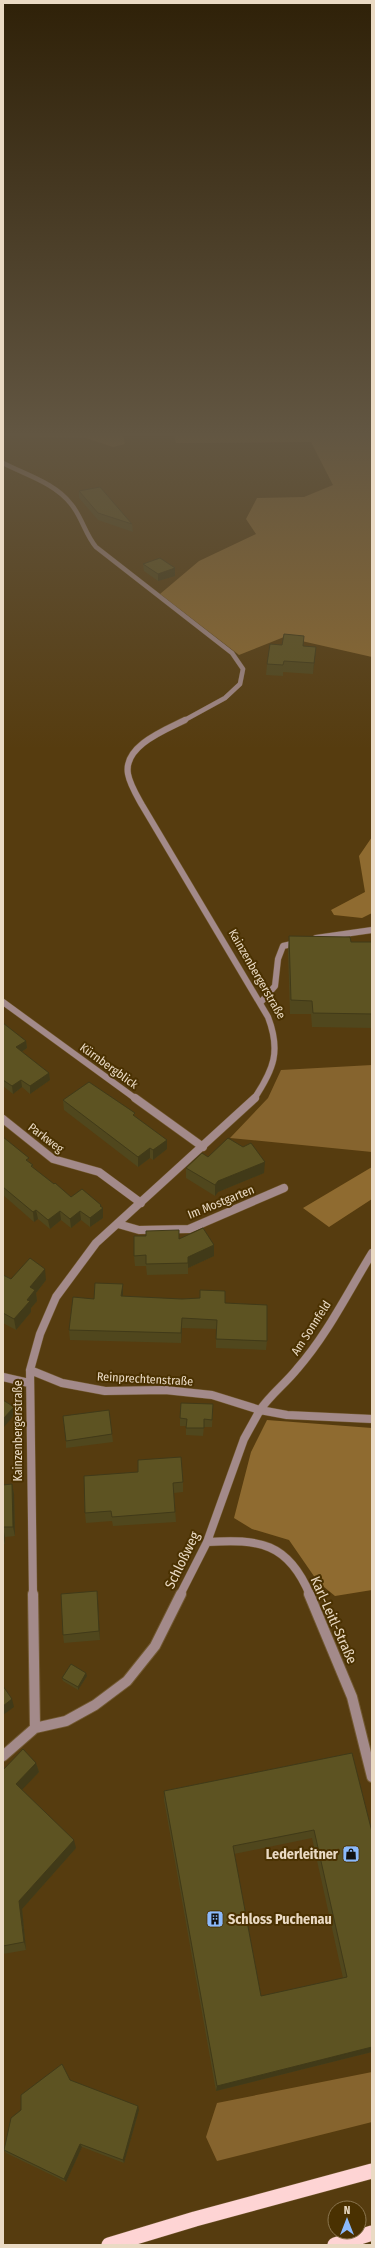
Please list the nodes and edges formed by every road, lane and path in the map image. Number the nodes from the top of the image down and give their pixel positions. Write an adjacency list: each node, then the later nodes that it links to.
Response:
1 (88, 539): 4 (street, Kainzenbergerstraße)
2 (372, 930): 4 (street)
3 (3, 1002): 6 (street, Kürnbergblick)
4 (261, 1002): 6 (street, Kainzenbergerstraße)
5 (3, 1119): 8 (street, Parkweg)
6 (203, 1147): 8 (street, Kainzenbergerstraße)
7 (284, 1188): 9 (street, Im Mostgarten)
8 (141, 1202): 9 (street, Kainzenbergerstraße)
9 (118, 1224): 11 (street, Kainzenbergerstraße)
10 (372, 1253): 14 (street, Am Sonnfeld)
11 (30, 1370): 13 (street, Kainzenbergerstraße); 14 (street, Reinprechtenstraße)
12 (3, 1376): 13 (street)
13 (29, 1383): 17 (street, Kainzenbergerstraße)
14 (260, 1410): 15 (street); 16 (street, Schloßweg)
15 (372, 1419)
16 (207, 1542): 17 (street, Schloßweg); 19 (street, Karl-Leitl-Straße)
17 (35, 1728): 18 (street, Schloßweg)
18 (3, 1756)
19 (372, 1777)
20 (372, 2171): 22 (main road)
21 (372, 2233): 23 (main road)
22 (109, 2245)
23 (335, 2245)

